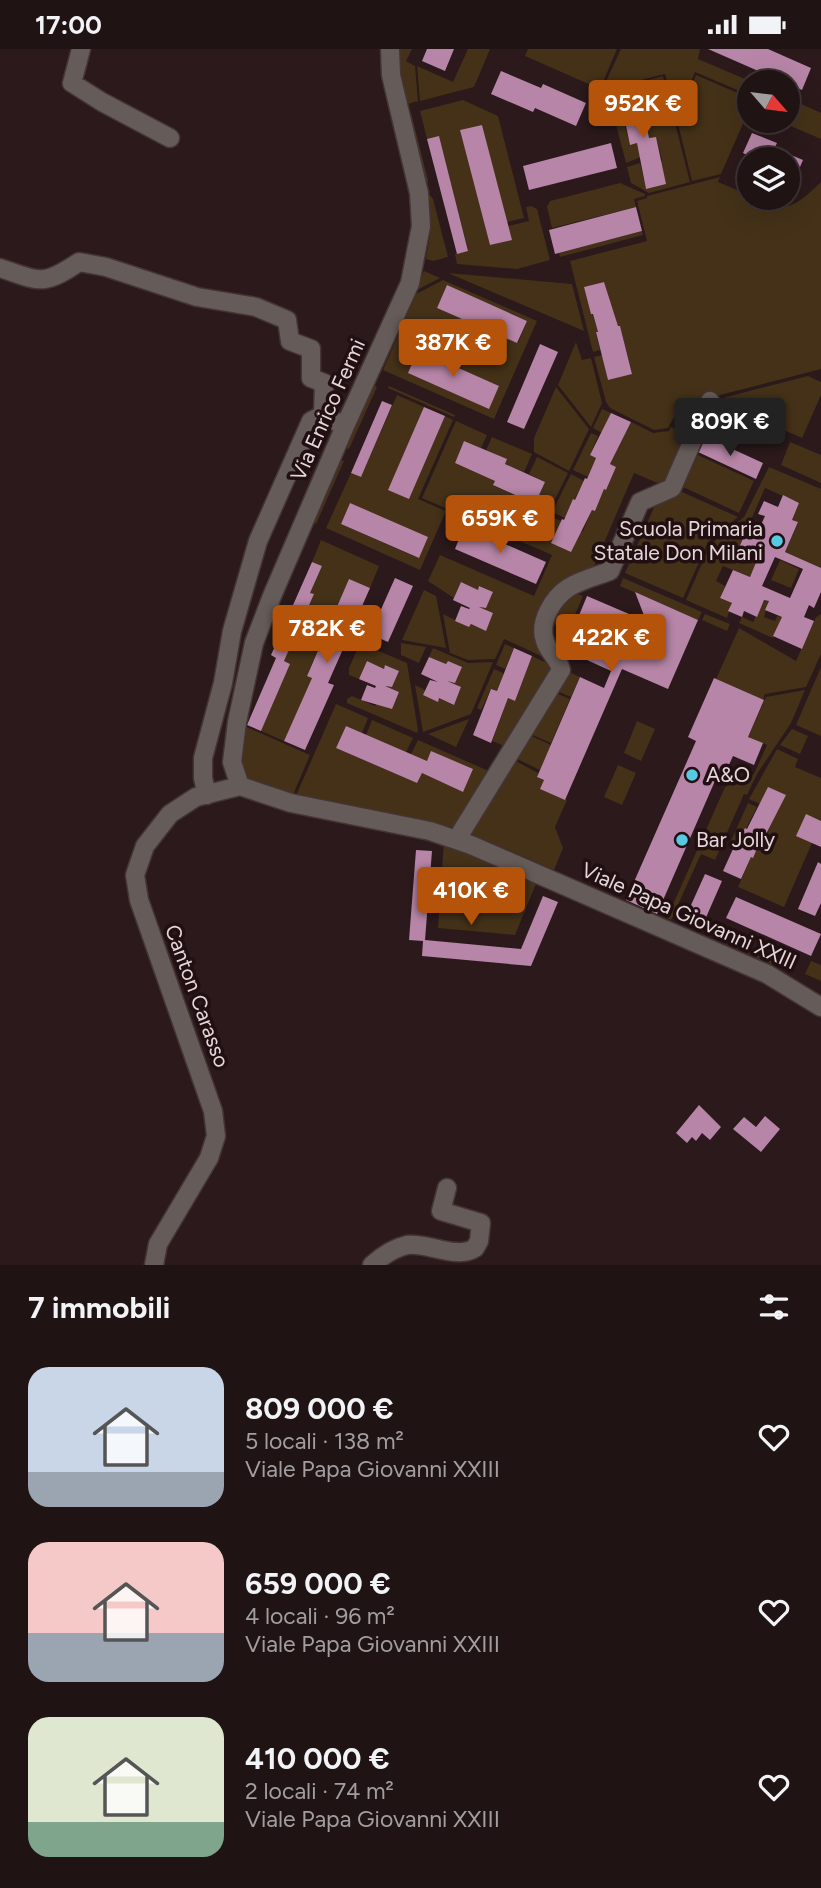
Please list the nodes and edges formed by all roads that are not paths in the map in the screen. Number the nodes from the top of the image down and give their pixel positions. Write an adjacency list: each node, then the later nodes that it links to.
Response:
1 (81, 49): 3 (street)
2 (390, 49): 7 (street, Via Enrico Fermi)
3 (170, 138)
4 (0, 268): 6 (street)
5 (710, 401): 10 (street)
6 (323, 415): 7 (street); 9 (street)
7 (345, 426): 8 (street, Via Enrico Fermi)
8 (240, 786): 9 (street, Canton Carasso); 10 (street, Viale Papa Giovanni XXIII)
9 (206, 795): 13 (street, Canton Carasso)
10 (457, 839): 11 (street, Viale Papa Giovanni XXIII)
11 (821, 1007)
12 (447, 1188): 14 (street)
13 (154, 1265)
14 (372, 1265)

